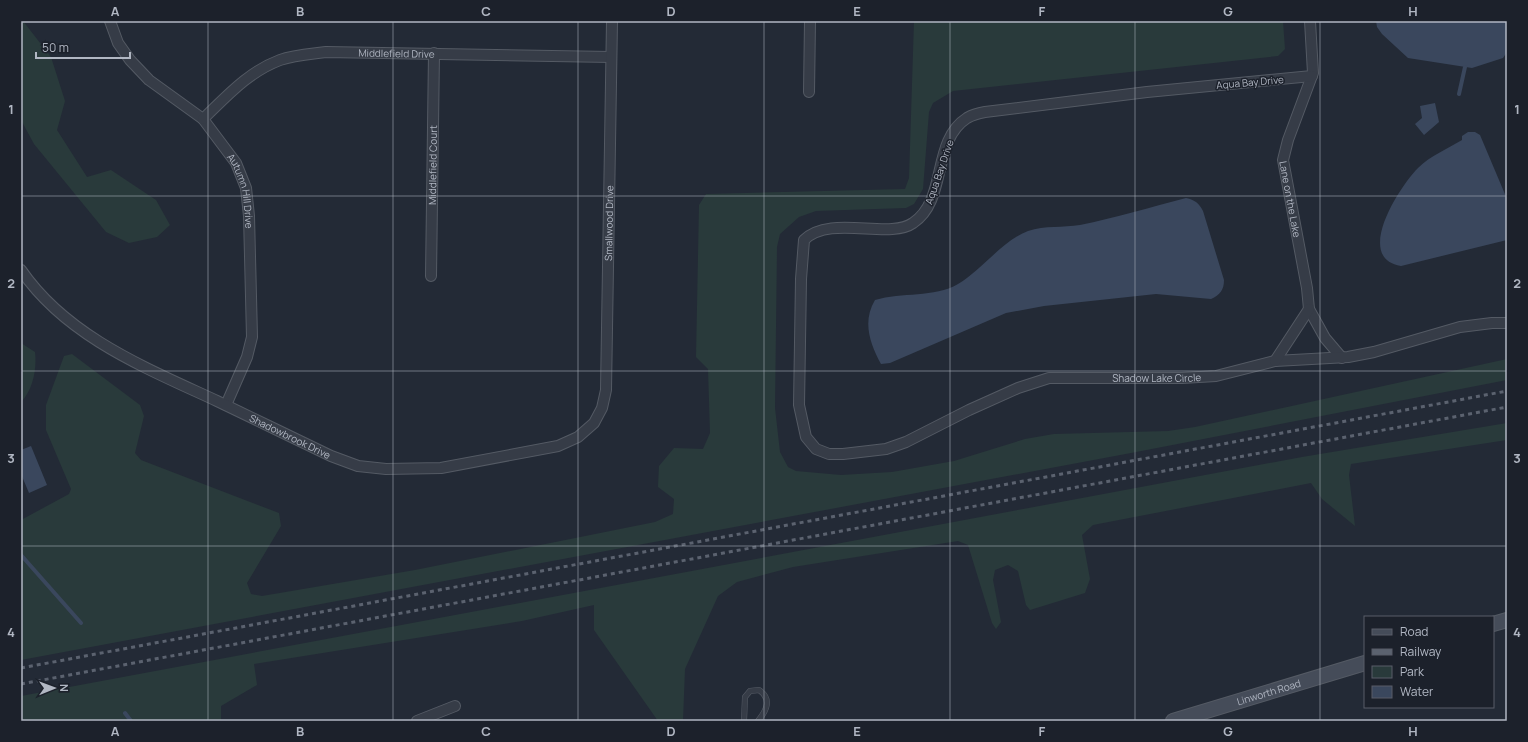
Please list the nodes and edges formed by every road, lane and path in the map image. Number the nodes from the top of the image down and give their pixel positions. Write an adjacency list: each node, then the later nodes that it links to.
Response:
1 (110, 21): 9 (street, Autumn Hill Drive)
2 (612, 21): 6 (street, Smallwood Drive)
3 (810, 21): 8 (street)
4 (1310, 21): 7 (street, Lane on the Lake)
5 (434, 54): 6 (street, Middlefield Drive); 9 (street, Middlefield Drive); 11 (street, Middlefield Court)
6 (611, 57): 17 (street, Smallwood Drive)
7 (1312, 76): 12 (street, Lane on the Lake); 18 (street, Aqua Bay Drive)
8 (809, 92)
9 (203, 119): 16 (street, Autumn Hill Drive)
10 (21, 270): 16 (street, Shadowbrook Drive)
11 (431, 276)
12 (1309, 309): 14 (street, Lane on the Lake); 15 (street)
13 (1507, 324): 14 (street, Shadow Lake Circle)
14 (1342, 358): 15 (street, Shadow Lake Circle)
15 (1274, 361): 18 (street, Shadow Lake Circle)
16 (226, 405): 17 (street, Shadowbrook Drive)
17 (594, 423)
18 (816, 449)
19 (1507, 620): 20 (main road)
20 (1494, 624)
21 (1364, 663): 26 (main road, Linworth Road)
22 (455, 706): 23 (street)
23 (417, 721)
24 (744, 721): 25 (lane)
25 (758, 721)
26 (1172, 721)

